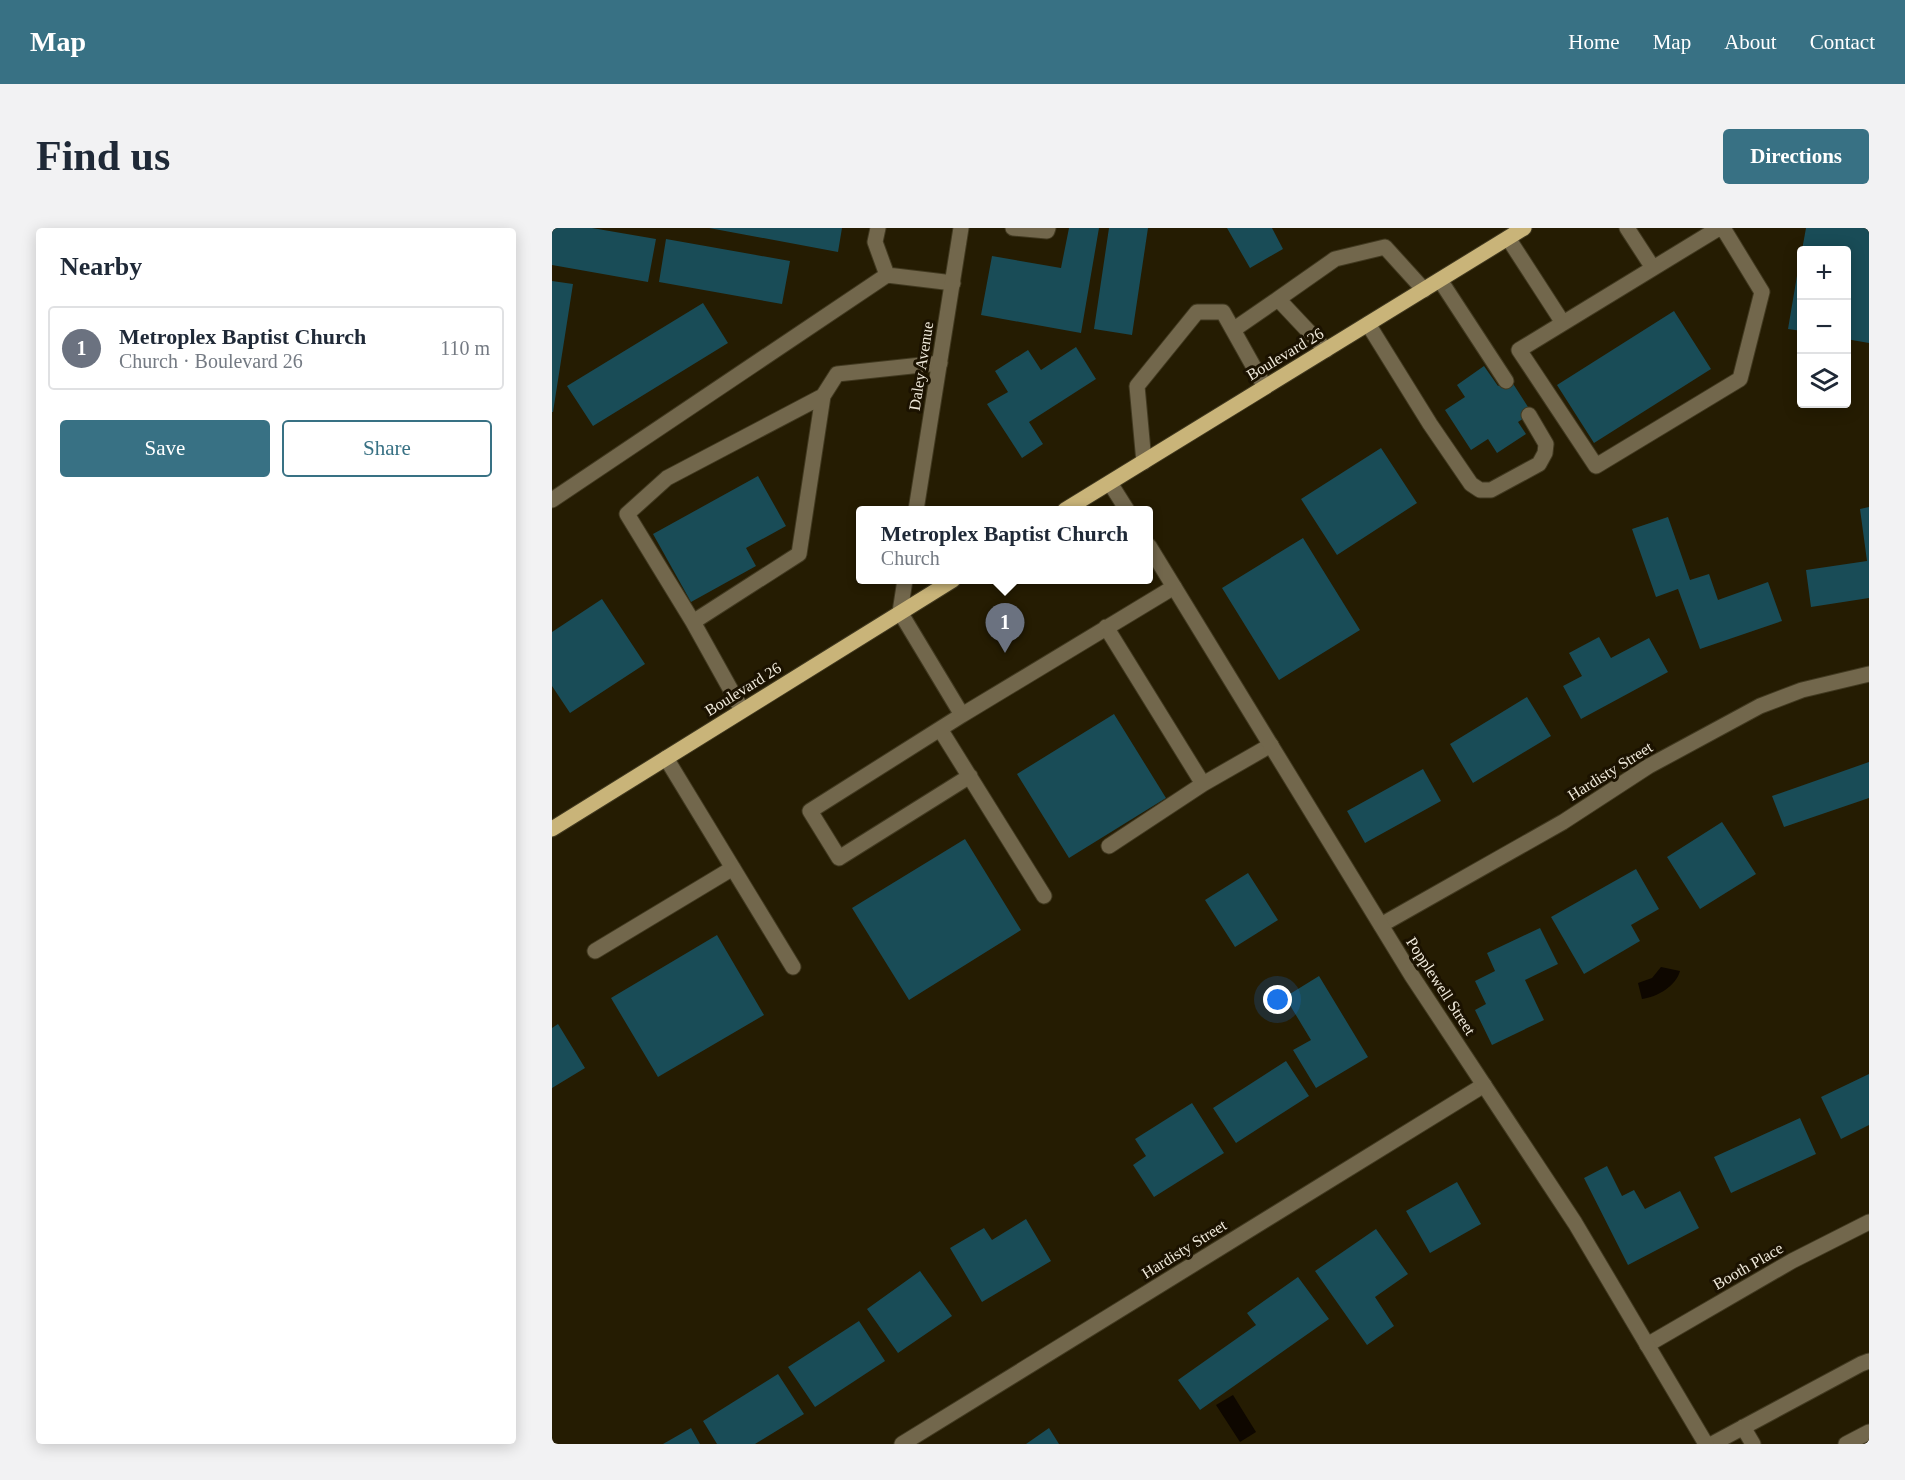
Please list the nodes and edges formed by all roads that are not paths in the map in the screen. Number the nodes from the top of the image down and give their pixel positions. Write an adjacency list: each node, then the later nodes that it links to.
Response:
1 (878, 228): 10 (street)
2 (962, 228): 12 (street, Daley Avenue)
3 (1013, 228): 4 (street)
4 (1048, 228)
5 (1524, 228): 8 (main road, Boulevard 26)
6 (1627, 228): 9 (street)
7 (1721, 228): 9 (street); 15 (street)
8 (1508, 238): 11 (main road, Boulevard 26); 15 (street)
9 (1653, 268): 15 (street)
10 (887, 275): 12 (street); 26 (street)
11 (1440, 280): 13 (main road, Boulevard 26); 20 (street)
12 (952, 283): 19 (street, Daley Avenue)
13 (1424, 290): 14 (street); 16 (main road, Boulevard 26)
14 (1278, 299): 17 (street); 18 (street)
15 (1563, 323)
16 (1368, 324): 18 (main road, Boulevard 26); 23 (street)
17 (1233, 330): 21 (street); 24 (street)
18 (1326, 350): 21 (main road, Boulevard 26)
19 (940, 363): 22 (street); 27 (street, Daley Avenue)
20 (1506, 381)
21 (1264, 387): 24 (main road, Boulevard 26)
22 (823, 396): 35 (street); 35 (street)
23 (1529, 415)
24 (1144, 462): 25 (main road, Boulevard 26)
25 (1110, 483): 28 (main road, Boulevard 26); 29 (street)
26 (552, 500)
27 (917, 506)
28 (1072, 506)
29 (1124, 506)
30 (1153, 552): 33 (street, Popplewell Street)
31 (905, 584): 34 (street)
32 (945, 584): 34 (main road, Boulevard 26)
33 (1174, 586): 36 (street); 41 (street, Popplewell Street)
34 (900, 612): 38 (main road, Boulevard 26); 39 (street)
35 (693, 622): 38 (street)
36 (1106, 627): 39 (street); 44 (street)
37 (1869, 674): 49 (street, Hardisty Street)
38 (742, 710): 42 (main road, Boulevard 26)
39 (962, 715): 40 (street)
40 (940, 729): 43 (street); 43 (street)
41 (1271, 745): 44 (street); 49 (street, Popplewell Street)
42 (666, 758): 45 (main road, Boulevard 26); 47 (street)
43 (970, 776): 48 (street)
44 (1203, 784): 46 (street)
45 (552, 829)
46 (1109, 846)
47 (733, 868): 50 (street); 51 (street)
48 (1044, 896)
49 (1381, 925): 52 (street, Popplewell Street)
50 (595, 951)
51 (793, 967)
52 (1484, 1085): 54 (street, Popplewell Street); 58 (street, Hardisty Street)
53 (1869, 1222): 54 (street, Booth Place)
54 (1647, 1345): 59 (street, Popplewell Street)
55 (1869, 1361): 56 (street)
56 (1743, 1427): 60 (street); 61 (street)
57 (1869, 1432): 62 (street)
58 (902, 1444)
59 (1706, 1444)
60 (1712, 1444)
61 (1753, 1444)
62 (1846, 1444)

